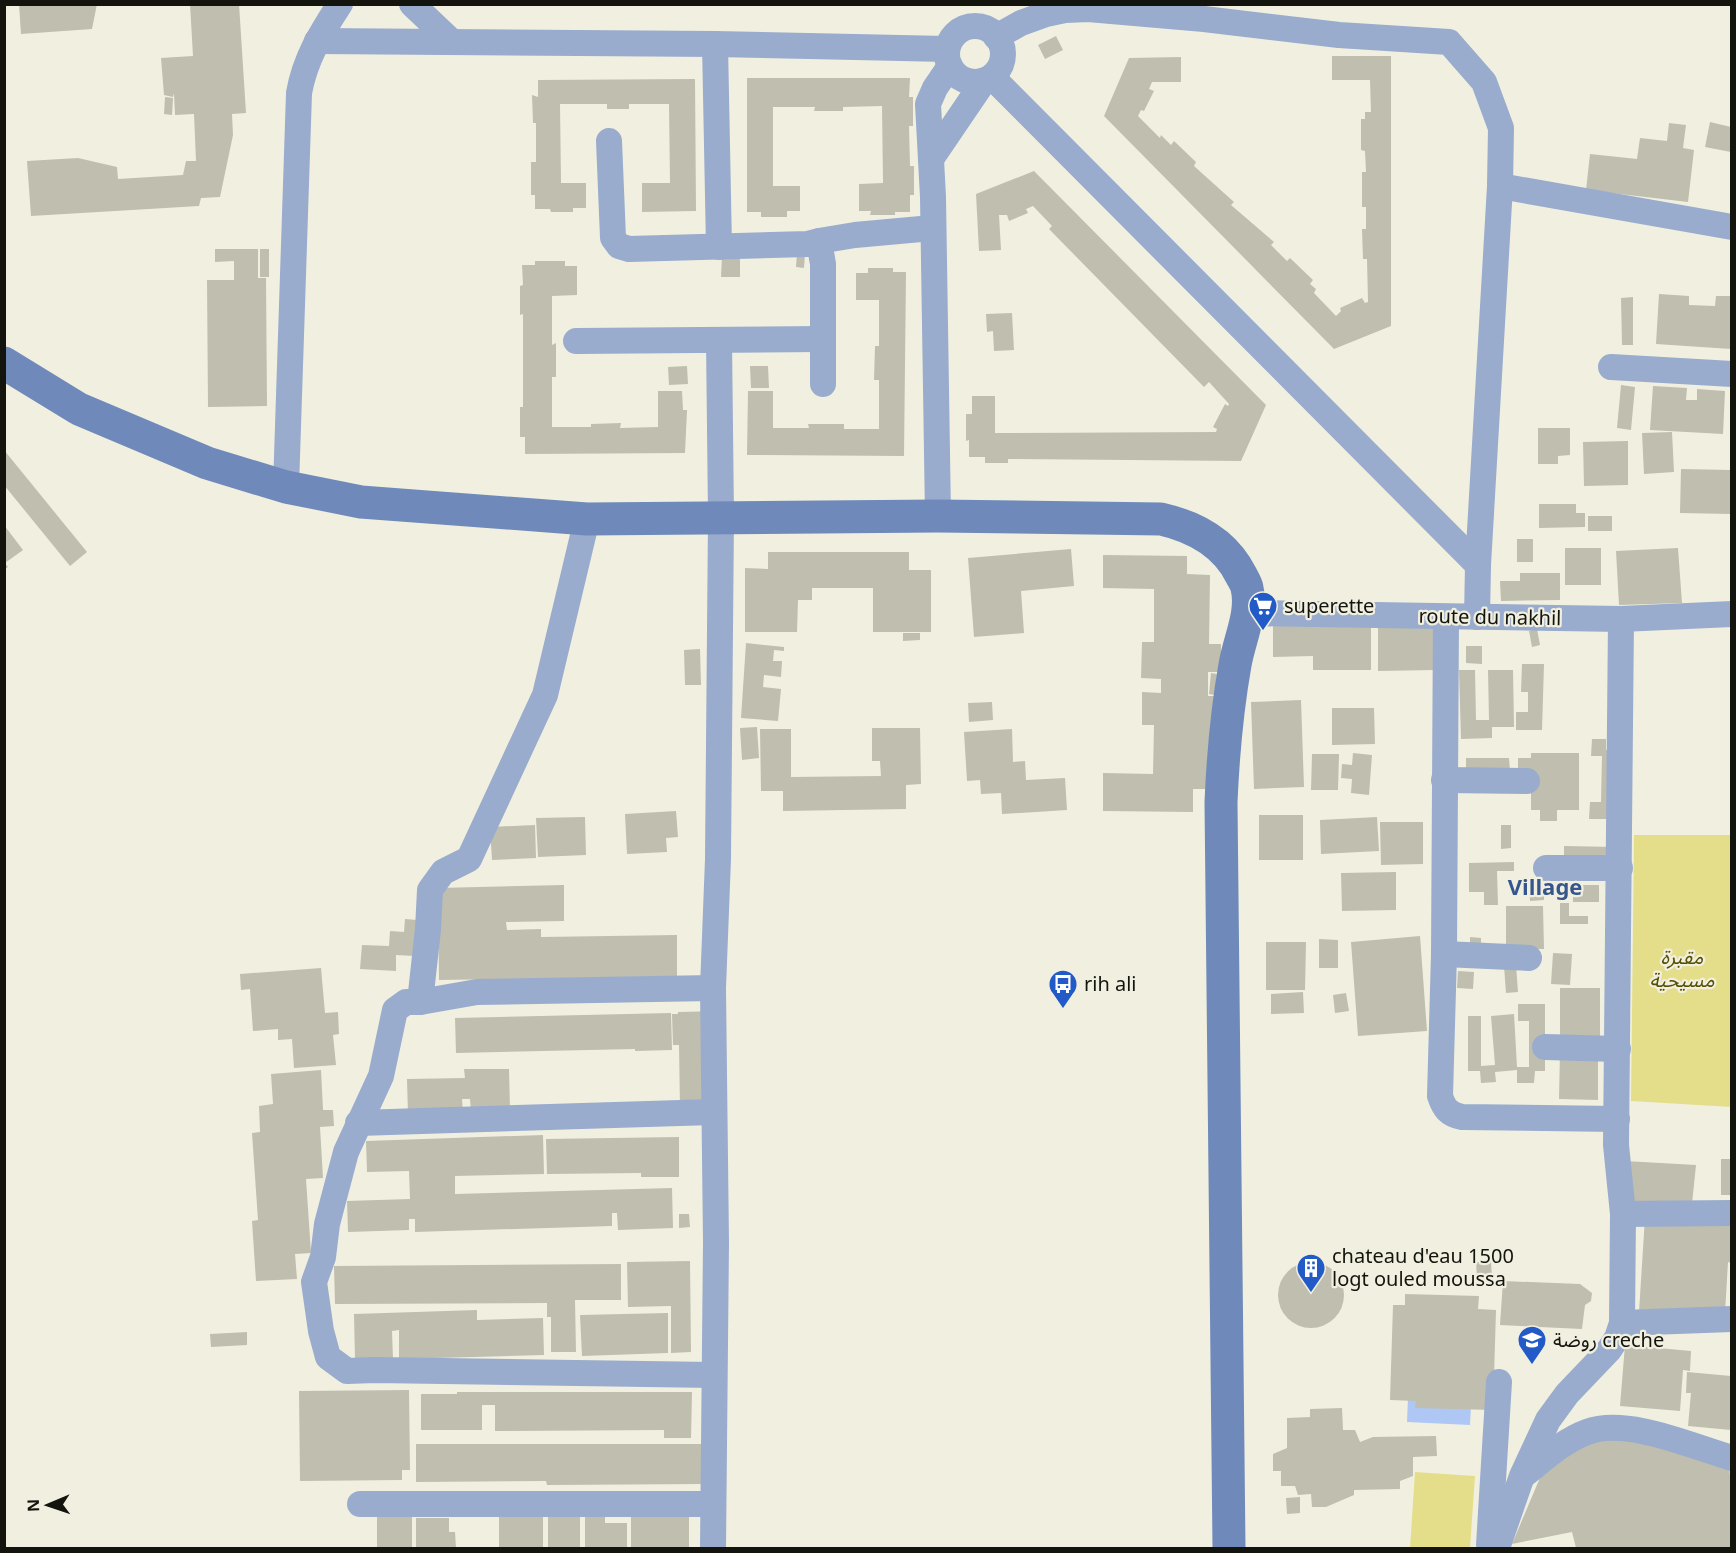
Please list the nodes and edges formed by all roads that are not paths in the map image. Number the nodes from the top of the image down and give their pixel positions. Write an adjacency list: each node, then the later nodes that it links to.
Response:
1 (340, 4): 6 (street)
2 (412, 4): 7 (street)
3 (1181, 11): 5 (street); 13 (street)
4 (967, 16): 5 (street); 9 (street)
5 (996, 37): 10 (street)
6 (317, 41): 7 (street); 25 (street)
7 (452, 42): 8 (street)
8 (716, 44): 9 (street); 17 (street)
9 (948, 57): 10 (street); 12 (street)
10 (988, 79): 12 (street); 29 (street)
11 (609, 141): 17 (street)
12 (931, 159): 15 (street)
13 (1500, 186): 14 (street); 29 (street)
14 (1731, 226)
15 (932, 228): 16 (street); 26 (street)
16 (819, 241): 17 (street); 18 (street)
17 (719, 247)
18 (822, 339): 19 (street); 24 (street)
19 (718, 340): 20 (street); 27 (street)
20 (576, 341)
21 (4, 363): 25 (street)
22 (1611, 367): 23 (street)
23 (1731, 374)
24 (823, 384)
25 (286, 487): 28 (street)
26 (938, 516): 27 (street); 30 (street)
27 (721, 517): 28 (street); 41 (street)
28 (587, 519): 42 (street)
29 (1478, 565): 33 (street)
30 (1247, 613): 32 (street, route du nakhil); 59 (street)
31 (1731, 614): 34 (street, route du nakhil)
32 (1446, 616): 33 (street, route du nakhil); 35 (street)
33 (1478, 616): 34 (street, route du nakhil)
34 (1621, 619): 38 (street)
35 (1444, 780): 36 (street); 39 (street)
36 (1527, 781)
37 (1546, 868): 38 (street)
38 (1620, 868): 44 (street)
39 (1444, 954): 40 (street); 46 (street)
40 (1528, 958)
41 (713, 988): 42 (street); 45 (street)
42 (420, 1002): 47 (street)
43 (1545, 1047): 44 (street)
44 (1618, 1049): 46 (street)
45 (713, 1112): 47 (street); 52 (street)
46 (1617, 1119): 49 (street)
47 (358, 1123): 52 (street)
48 (1731, 1213): 49 (street)
49 (1623, 1214): 51 (street)
50 (1731, 1319): 51 (street)
51 (1622, 1323): 55 (street)
52 (714, 1375): 57 (street)
53 (1499, 1382): 60 (street)
54 (1731, 1458): 55 (street)
55 (1522, 1476): 61 (street)
56 (360, 1504): 57 (street)
57 (713, 1504): 58 (street)
58 (713, 1548)
59 (1229, 1548)
60 (1489, 1548)
61 (1497, 1548)

